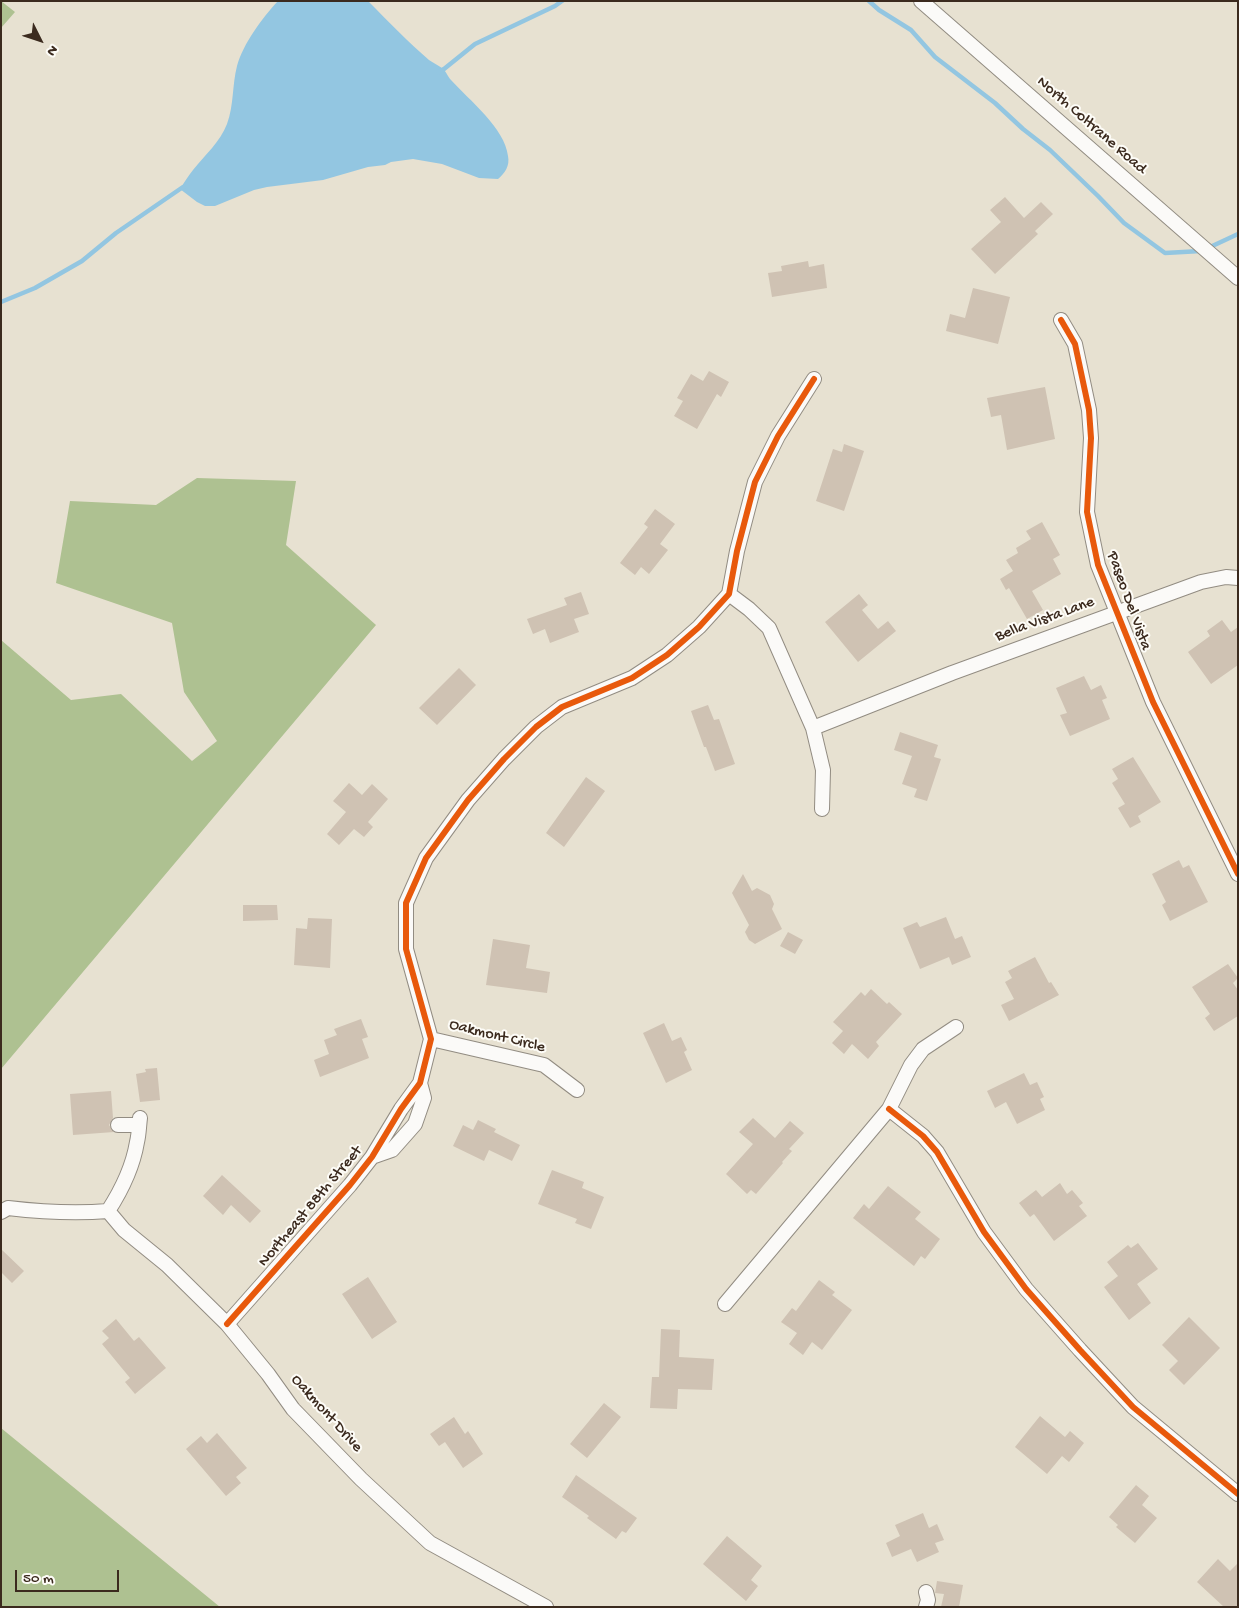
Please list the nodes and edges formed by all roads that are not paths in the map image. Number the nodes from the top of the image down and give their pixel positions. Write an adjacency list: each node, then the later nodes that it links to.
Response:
1 (921, 1): 2 (street, North Coltrane Road)
2 (1238, 278)
3 (1061, 320): 7 (street, Paseo Del Vista)
4 (814, 379): 6 (street)
5 (1238, 578): 7 (street, Bella Vista Lane)
6 (729, 594): 8 (street); 12 (street, Northeast 88th Street)
7 (1116, 612): 8 (street, Bella Vista Lane); 10 (street, Paseo Del Vista)
8 (814, 728): 9 (street)
9 (822, 809)
10 (1238, 874)
11 (956, 1027): 15 (street)
12 (431, 1038): 13 (street, Northeast 88th Street); 14 (street, Oakmont Circle)
13 (420, 1083): 17 (street, Northeast 88th Street); 17 (street, Northeast 88th Street)
14 (577, 1090)
15 (889, 1109): 20 (street); 22 (street)
16 (118, 1125): 18 (street)
17 (372, 1157): 21 (street, Northeast 88th Street)
18 (108, 1211): 19 (street); 21 (street, Oakmont Drive)
19 (1, 1212)
20 (726, 1304)
21 (227, 1324): 24 (street, Oakmont Drive)
22 (1238, 1494)
23 (926, 1592): 25 (street)
24 (546, 1607)
25 (926, 1607)

